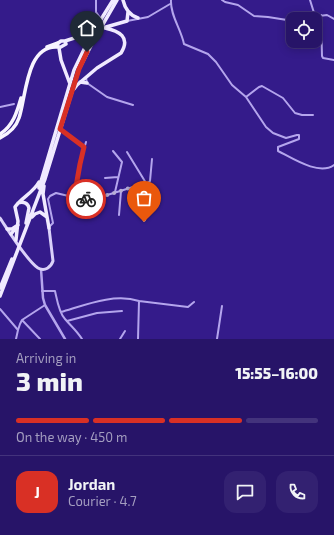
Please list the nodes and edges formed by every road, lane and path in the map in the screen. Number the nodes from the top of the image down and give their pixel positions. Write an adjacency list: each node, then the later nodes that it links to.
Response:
1 (96, 0): 16 (street)
2 (112, 0): 16 (main road)
3 (116, 0): 16 (main road)
4 (123, 0): 9 (main road)
5 (171, 0): 8 (street)
6 (222, 0): 14 (street)
7 (310, 0): 10 (street)
8 (170, 4): 12 (street); 27 (street)
9 (128, 12): 12 (main road); 15 (main road)
10 (313, 12)
11 (322, 15): 13 (street)
12 (138, 18): 15 (street)
13 (334, 19)
14 (286, 20)
15 (127, 21): 16 (main road)
16 (102, 24): 17 (main road); 18 (main road); 22 (main road)
17 (92, 37): 24 (main road); 26 (main road)
18 (58, 46): 21 (highway); 24 (main road)
19 (322, 48): 20 (street)
20 (334, 60)
21 (29, 69): 33 (highway); 34 (highway)
22 (86, 77): 23 (main road); 25 (street)
23 (80, 82): 25 (main road); 26 (main road)
24 (70, 84): 41 (main road)
25 (87, 84): 29 (street)
26 (71, 95): 32 (main road)
27 (246, 97): 31 (street); 40 (street)
28 (14, 104): 30 (street)
29 (133, 105)
30 (0, 107)
31 (313, 115)
32 (60, 129): 36 (street); 41 (main road)
33 (0, 134)
34 (0, 138)
35 (86, 142): 36 (street)
36 (84, 147): 47 (street)
37 (113, 151): 42 (street)
38 (127, 152): 44 (street)
39 (152, 159): 44 (street)
40 (334, 165)
41 (44, 177): 48 (main road); 50 (main road); 52 (main road)
42 (118, 177): 43 (street); 46 (street)
43 (105, 178)
44 (147, 183): 45 (street); 53 (street)
45 (121, 191): 46 (street); 49 (street)
46 (115, 192): 47 (street)
47 (74, 198): 55 (street)
48 (16, 205): 52 (main road); 54 (main road)
49 (119, 215)
50 (47, 217): 52 (main road); 55 (main road)
51 (0, 219): 56 (main road)
52 (28, 222): 59 (main road)
53 (144, 222)
54 (17, 227): 56 (main road); 57 (main road); 58 (main road)
55 (49, 228): 60 (main road)
56 (7, 229): 57 (main road)
57 (11, 234): 58 (main road)
58 (16, 240): 60 (main road)
59 (13, 259): 61 (main road); 63 (main road)
60 (41, 269): 62 (street)
61 (0, 288)
62 (42, 291): 66 (street); 70 (street)
63 (0, 296)
64 (139, 301): 65 (street); 70 (street); 80 (street)
65 (194, 302)
66 (45, 305): 71 (street); 77 (street)
67 (222, 306): 81 (street)
68 (0, 309): 73 (street)
69 (122, 311): 72 (street)
70 (61, 312): 72 (street)
71 (22, 320): 73 (street); 76 (street)
72 (67, 321): 78 (street)
73 (18, 330): 75 (street)
74 (125, 330): 79 (street)
75 (16, 339)
76 (40, 339)
77 (64, 339)
78 (82, 339)
79 (120, 339)
80 (138, 339)
81 (217, 339)

